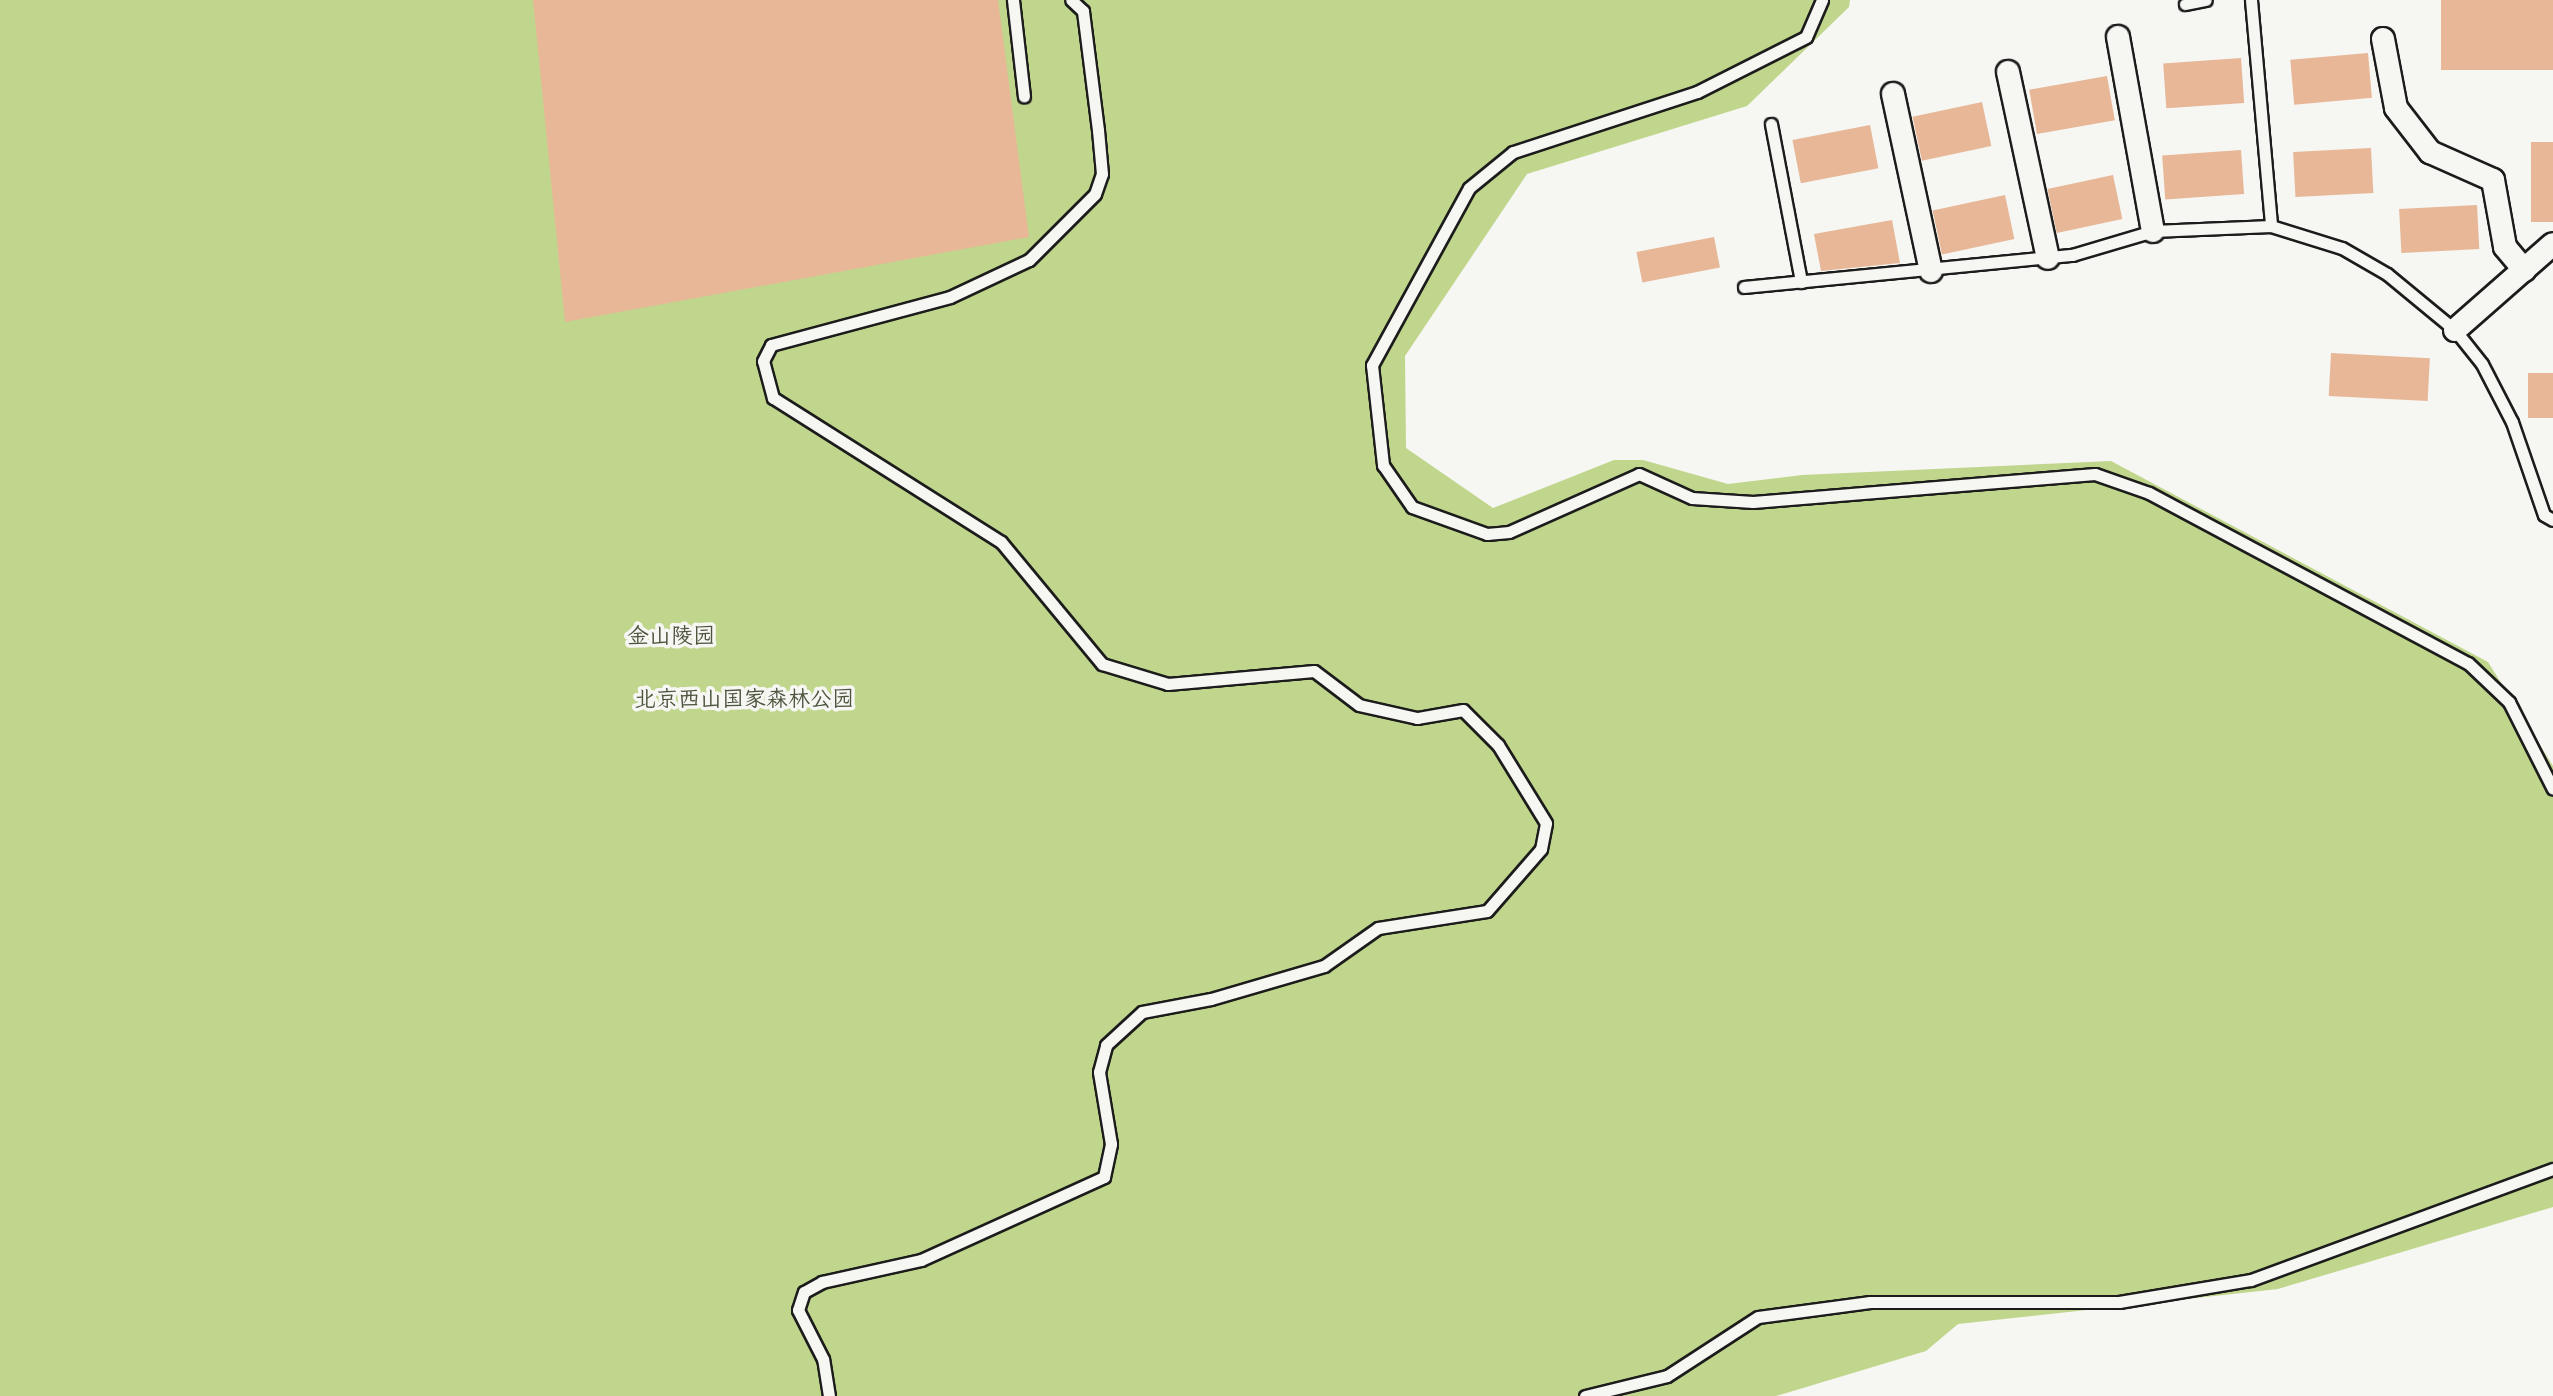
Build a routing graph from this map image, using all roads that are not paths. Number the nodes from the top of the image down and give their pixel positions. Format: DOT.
graph roads {
  1 [pos="1013,0"];
  2 [pos="1071,0"];
  3 [pos="1822,0"];
  4 [pos="2206,0"];
  5 [pos="2251,0"];
  6 [pos="2185,4"];
  7 [pos="2118,37"];
  8 [pos="2383,39"];
  9 [pos="2008,72"];
  10 [pos="1893,94"];
  11 [pos="1024,96"];
  12 [pos="1771,124"];
  13 [pos="2271,226"];
  14 [pos="2153,231"];
  15 [pos="2553,244"];
  16 [pos="2048,258"];
  17 [pos="2524,270"];
  18 [pos="1931,271"];
  19 [pos="1801,282"];
  20 [pos="1744,287"];
  21 [pos="2455,330"];
  22 [pos="2553,520"];
  23 [pos="2553,789"];
  24 [pos="2553,1169"];
  25 [pos="829,1396"];
  26 [pos="1585,1396"];
  1 -- 11 [label="lane"];
  2 -- 25 [label="lane"];
  3 -- 23 [label="lane"];
  4 -- 6 [label="lane"];
  5 -- 13 [label="lane"];
  7 -- 14 [label="street"];
  8 -- 17 [label="street"];
  9 -- 16 [label="street"];
  10 -- 18 [label="street"];
  12 -- 19 [label="lane"];
  13 -- 14 [label="lane"];
  13 -- 21 [label="lane"];
  14 -- 16 [label="lane"];
  15 -- 17 [label="street"];
  16 -- 18 [label="lane"];
  17 -- 21 [label="street"];
  18 -- 19 [label="lane"];
  19 -- 20 [label="lane"];
  21 -- 22 [label="lane"];
  24 -- 26 [label="lane"];
}
